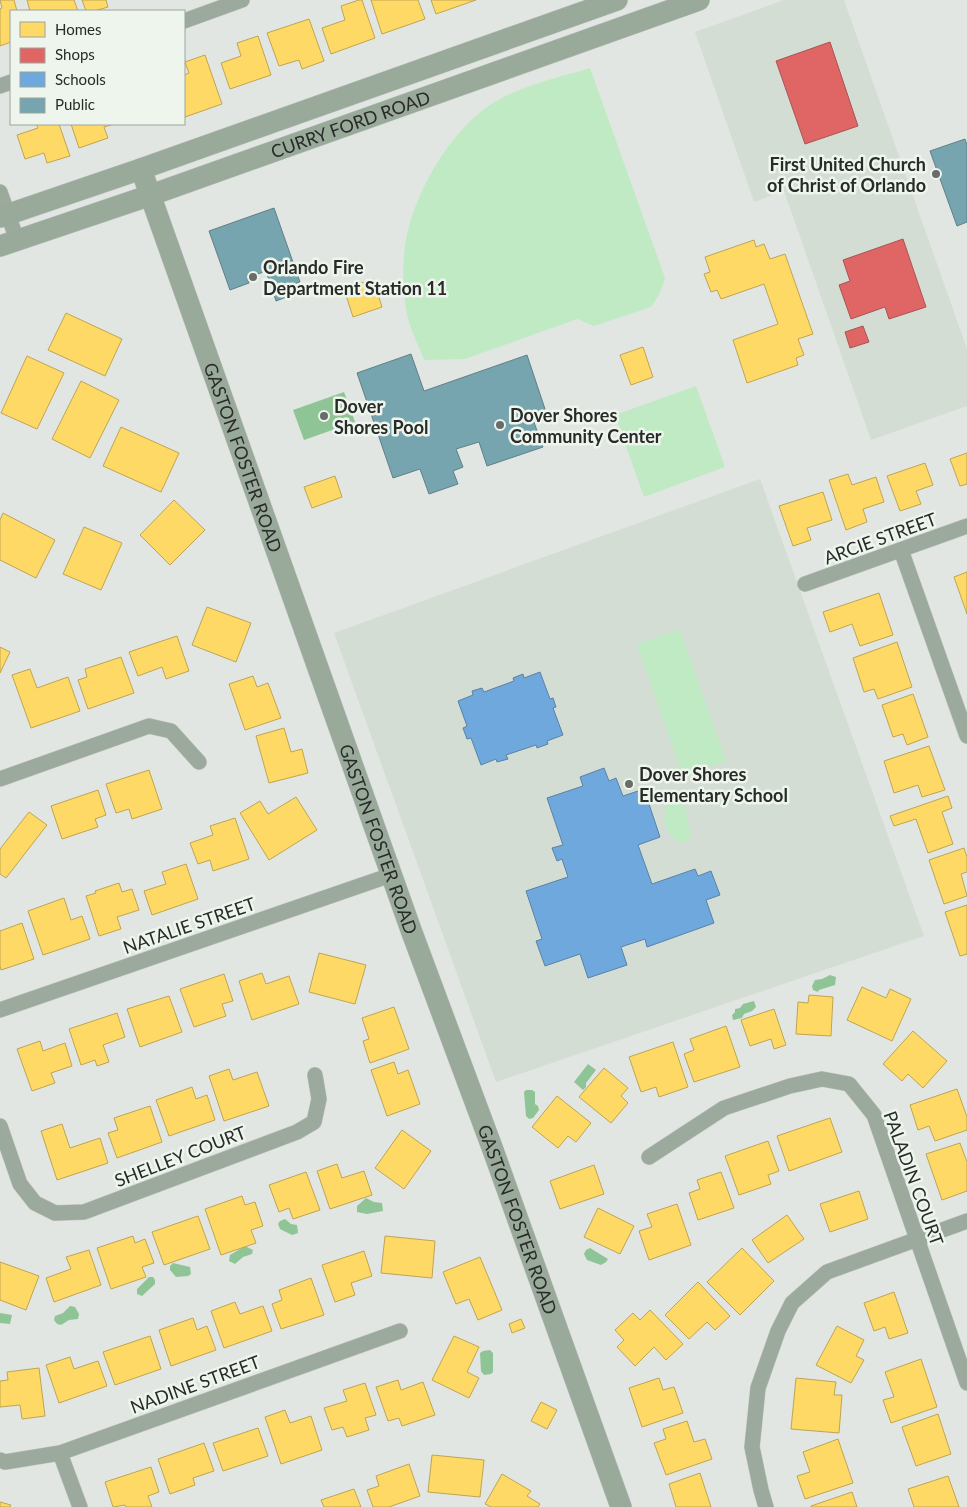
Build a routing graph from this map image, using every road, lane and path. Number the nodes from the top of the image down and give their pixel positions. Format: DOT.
graph roads {
  1 [pos="242,0"];
  2 [pos="617,0"];
  3 [pos="699,0"];
  4 [pos="185,21"];
  5 [pos="141,169"];
  6 [pos="0,192"];
  7 [pos="150,195"];
  8 [pos="4,216"];
  9 [pos="8,243"];
  10 [pos="967,526"];
  11 [pos="901,550"];
  12 [pos="805,584"];
  13 [pos="967,736"];
  14 [pos="199,762"];
  15 [pos="0,780"];
  16 [pos="391,875"];
  17 [pos="0,1010"];
  18 [pos="315,1075"];
  19 [pos="0,1126"];
  20 [pos="649,1157"];
  21 [pos="967,1221"];
  22 [pos="916,1239"];
  23 [pos="400,1331"];
  24 [pos="967,1384"];
  25 [pos="60,1452"];
  26 [pos="0,1460"];
  27 [pos="80,1507"];
  28 [pos="620,1507"];
  29 [pos="766,1507"];
  1 -- 4 [label="street"];
  2 -- 5 [label="street, CURRY FORD ROAD"];
  3 -- 7 [label="street, CURRY FORD ROAD"];
  5 -- 7 [label="street, GASTON FOSTER ROAD"];
  5 -- 8 [label="street, CURRY FORD ROAD"];
  6 -- 8 [label="street"];
  7 -- 9 [label="street, CURRY FORD ROAD"];
  7 -- 16 [label="street, GASTON FOSTER ROAD"];
  8 -- 9 [label="street"];
  10 -- 11 [label="street, ARCIE STREET"];
  11 -- 12 [label="street, ARCIE STREET"];
  11 -- 13 [label="street"];
  14 -- 15 [label="street"];
  16 -- 17 [label="street, NATALIE STREET"];
  16 -- 28 [label="street, GASTON FOSTER ROAD"];
  18 -- 19 [label="street, SHELLEY COURT"];
  20 -- 22 [label="street, PALADIN COURT"];
  21 -- 22 [label="street"];
  22 -- 24 [label="street, PALADIN COURT"];
  22 -- 29 [label="street"];
  23 -- 25 [label="street, NADINE STREET"];
  25 -- 26 [label="street, NADINE STREET"];
  25 -- 27 [label="street"];
}
